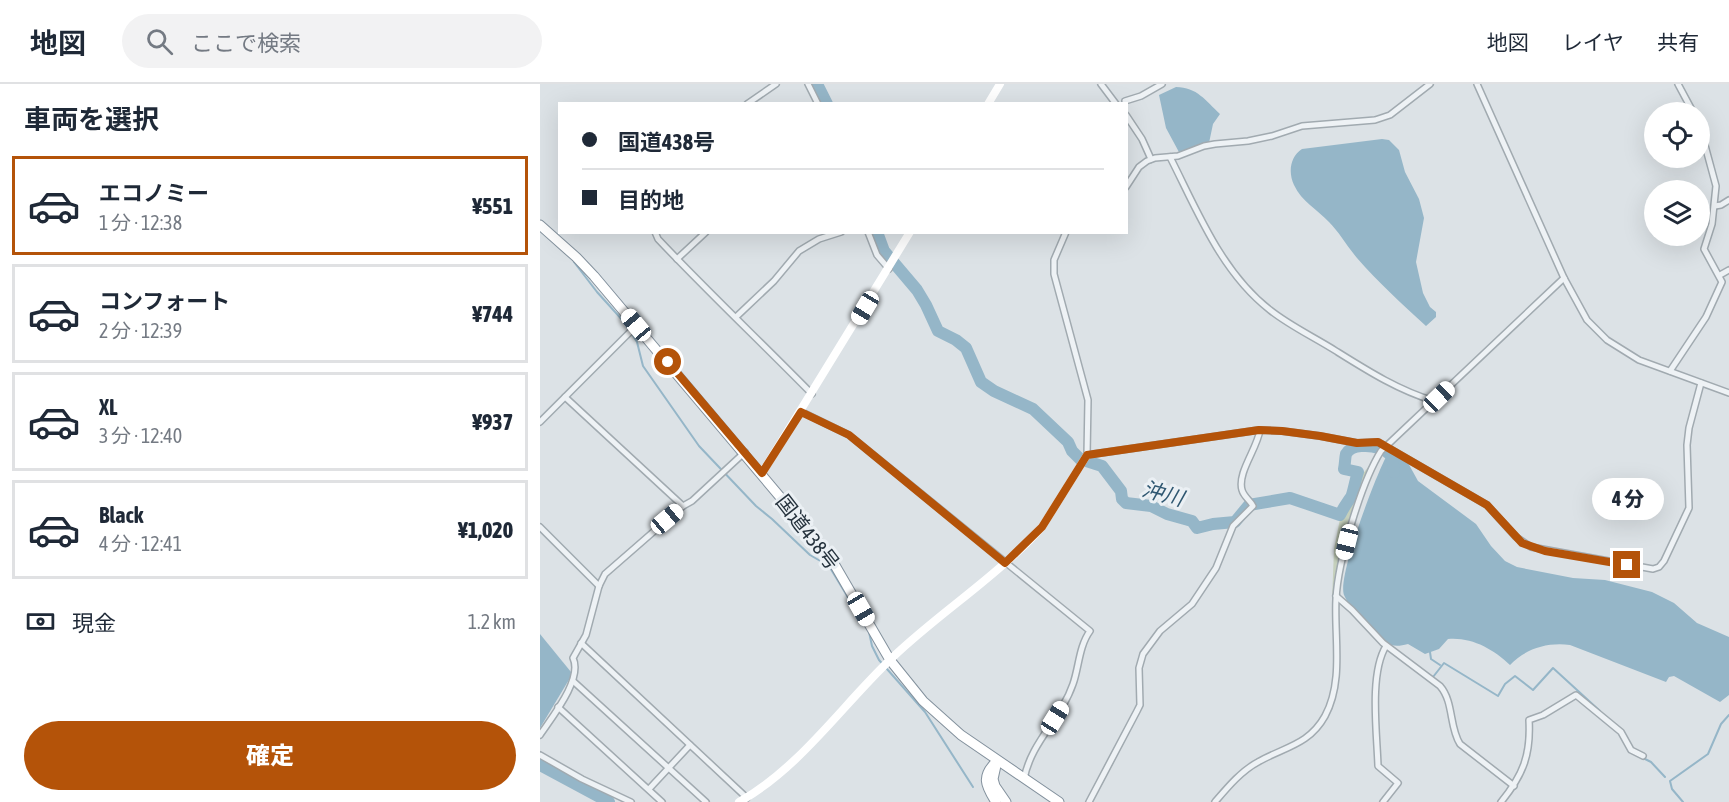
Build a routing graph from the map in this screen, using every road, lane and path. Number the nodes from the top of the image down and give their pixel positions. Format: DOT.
graph roads {
  1 [pos="776,84"];
  2 [pos="808,84"];
  3 [pos="1000,84"];
  4 [pos="1101,84"];
  5 [pos="1162,84"];
  6 [pos="1430,84"];
  7 [pos="1476,84"];
  8 [pos="1678,84"];
  9 [pos="1125,101"];
  10 [pos="750,102"];
  11 [pos="817,102"];
  12 [pos="989,102"];
  13 [pos="1114,102"];
  14 [pos="1688,102"];
  15 [pos="1128,118"];
  16 [pos="1170,157"];
  17 [pos="1151,159"];
  18 [pos="1710,164"];
  19 [pos="1128,184"];
  20 [pos="1729,200"];
  21 [pos="1715,206"];
  22 [pos="540,225"];
  23 [pos="656,234"];
  24 [pos="704,234"];
  25 [pos="835,234"];
  26 [pos="869,234"];
  27 [pos="909,234"];
  28 [pos="1065,234"];
  29 [pos="677,259"];
  30 [pos="890,268"];
  31 [pos="1729,270"];
  32 [pos="1720,275"];
  33 [pos="1564,278"];
  34 [pos="736,317"];
  35 [pos="632,330"];
  36 [pos="1670,372"];
  37 [pos="1701,383"];
  38 [pos="1729,393"];
  39 [pos="812,394"];
  40 [pos="565,397"];
  41 [pos="1434,401"];
  42 [pos="801,412"];
  43 [pos="540,423"];
  44 [pos="1260,430"];
  45 [pos="1386,446"];
  46 [pos="745,452"];
  47 [pos="1085,459"];
  48 [pos="762,473"];
  49 [pos="682,506"];
  50 [pos="540,527"];
  51 [pos="1005,563"];
  52 [pos="599,586"];
  53 [pos="1336,596"];
  54 [pos="581,644"];
  55 [pos="1386,646"];
  56 [pos="886,664"];
  57 [pos="573,681"];
  58 [pos="558,707"];
  59 [pos="540,735"];
  60 [pos="690,745"];
  61 [pos="540,755"];
  62 [pos="1643,756"];
  63 [pos="998,761"];
  64 [pos="669,768"];
  65 [pos="1024,779"];
  66 [pos="1514,786"];
  67 [pos="649,789"];
  68 [pos="743,800"];
  69 [pos="631,802"];
  70 [pos="662,802"];
  71 [pos="706,802"];
  72 [pos="996,802"];
  73 [pos="1006,802"];
  74 [pos="1059,802"];
  75 [pos="1089,802"];
  76 [pos="1215,802"];
  77 [pos="1383,802"];
  78 [pos="1501,802"];
  1 -- 10 [label="street"];
  2 -- 11 [label="street"];
  3 -- 12 [label="street"];
  4 -- 13 [label="street"];
  5 -- 9 [label="street"];
  6 -- 16 [label="street"];
  7 -- 33 [label="street"];
  8 -- 14 [label="street"];
  15 -- 17 [label="street"];
  16 -- 17 [label="street"];
  16 -- 41 [label="street"];
  17 -- 19 [label="street"];
  18 -- 21 [label="street"];
  20 -- 21 [label="street"];
  21 -- 32 [label="street"];
  22 -- 35 [label="highway, 国道438号"];
  23 -- 29 [label="street"];
  24 -- 29 [label="street"];
  25 -- 34 [label="street"];
  26 -- 30 [label="street"];
  27 -- 30 [label="street"];
  28 -- 47 [label="street"];
  29 -- 34 [label="street"];
  30 -- 39 [label="street"];
  31 -- 32 [label="street"];
  32 -- 36 [label="street"];
  33 -- 36 [label="street"];
  33 -- 41 [label="street"];
  34 -- 39 [label="street"];
  35 -- 40 [label="street"];
  35 -- 46 [label="highway, 国道438号"];
  36 -- 37 [label="street"];
  37 -- 38 [label="street"];
  37 -- 45 [label="street"];
  39 -- 42 [label="street"];
  40 -- 43 [label="street"];
  40 -- 49 [label="street"];
  41 -- 45 [label="street"];
  42 -- 48 [label="street"];
  42 -- 51 [label="street"];
  44 -- 45 [label="street"];
  44 -- 47 [label="street"];
  44 -- 75 [label="street"];
  45 -- 53 [label="street"];
  46 -- 48 [label="highway, 国道438号"];
  46 -- 49 [label="street"];
  47 -- 51 [label="street"];
  48 -- 56 [label="highway, 国道438号"];
  49 -- 52 [label="street"];
  50 -- 52 [label="street"];
  51 -- 56 [label="street"];
  51 -- 65 [label="street"];
  52 -- 54 [label="street"];
  53 -- 55 [label="street"];
  53 -- 76 [label="street"];
  54 -- 57 [label="street"];
  54 -- 60 [label="street"];
  55 -- 66 [label="street"];
  55 -- 77 [label="street"];
  56 -- 63 [label="highway, 国道438号"];
  56 -- 68 [label="street"];
  57 -- 58 [label="street"];
  57 -- 64 [label="street"];
  58 -- 59 [label="street"];
  58 -- 67 [label="street"];
  60 -- 64 [label="street"];
  60 -- 68 [label="street"];
  61 -- 69 [label="street"];
  62 -- 66 [label="street"];
  63 -- 65 [label="highway, 国道438号"];
  63 -- 72 [label="highway"];
  63 -- 73 [label="highway"];
  64 -- 67 [label="street"];
  64 -- 71 [label="street"];
  65 -- 74 [label="highway, 国道438号"];
  66 -- 78 [label="street"];
  67 -- 70 [label="street"];
}
